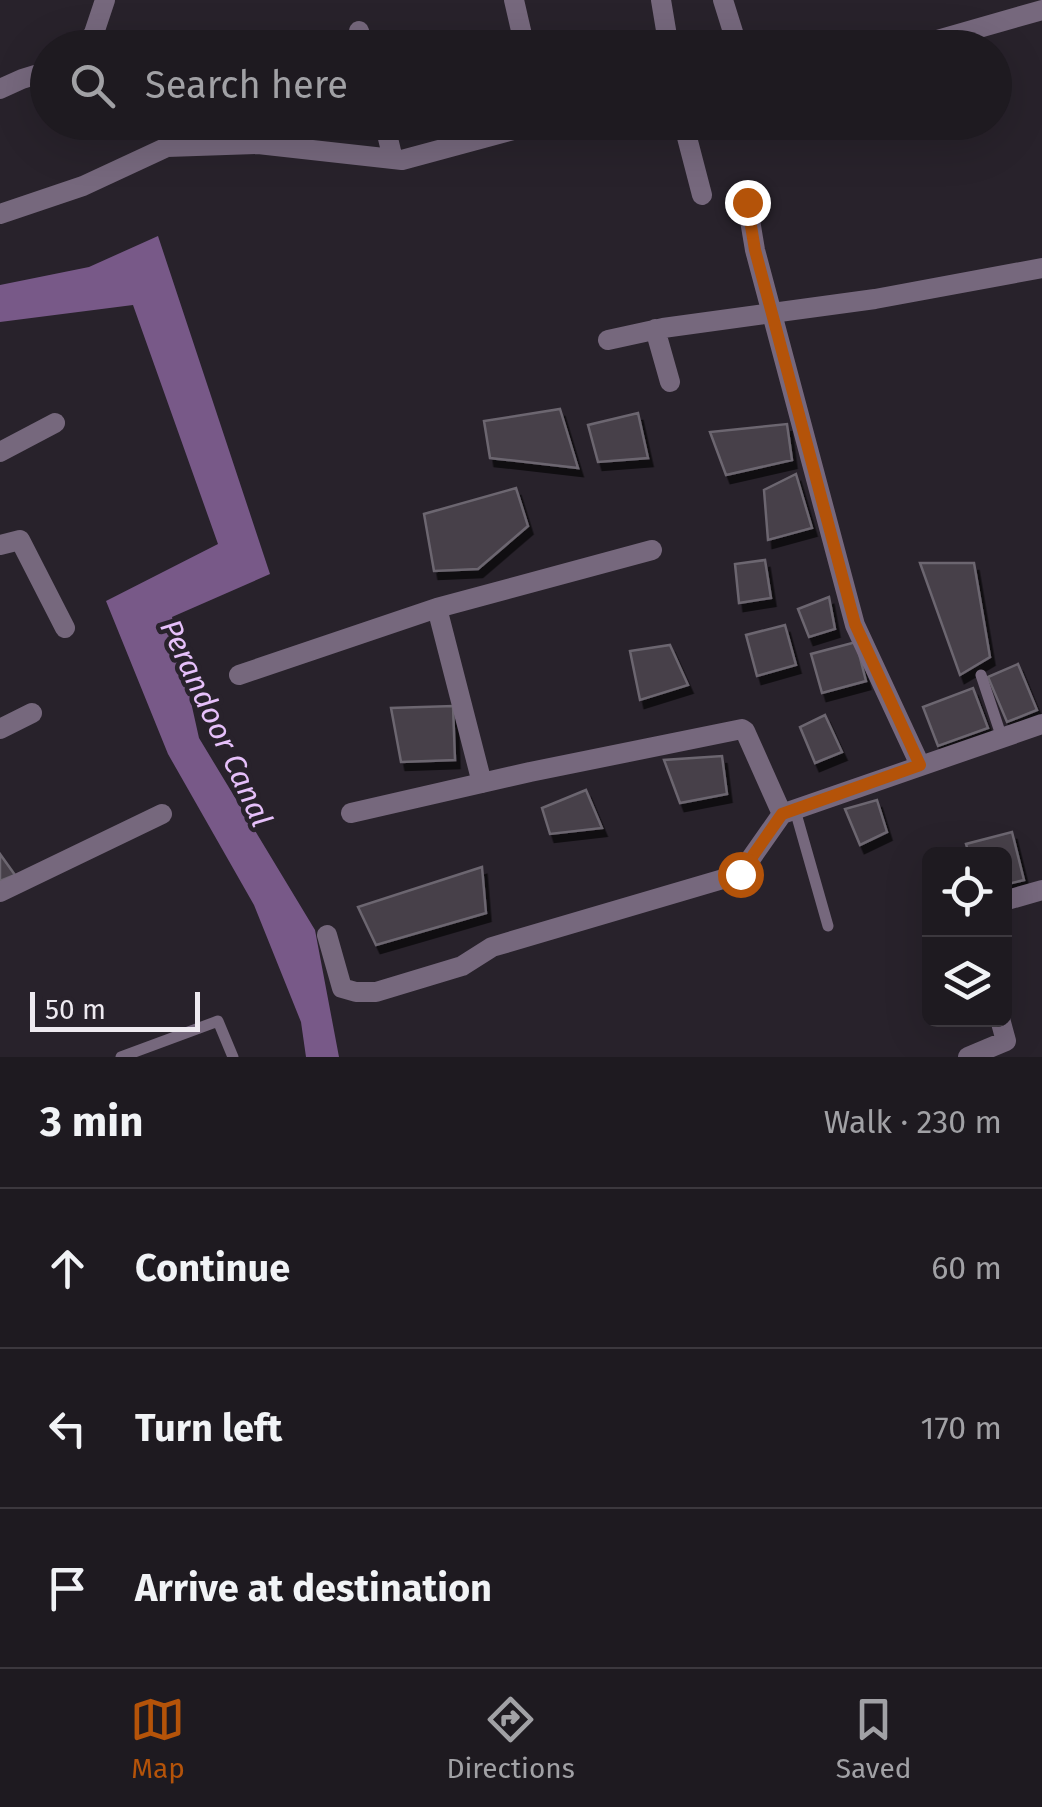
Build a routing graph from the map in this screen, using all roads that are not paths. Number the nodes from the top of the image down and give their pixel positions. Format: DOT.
graph roads {
  1 [pos="105,0"];
  2 [pos="514,0"];
  3 [pos="660,0"];
  4 [pos="724,0"];
  5 [pos="1042,10"];
  6 [pos="95,30"];
  7 [pos="521,30"];
  8 [pos="666,30"];
  9 [pos="733,30"];
  10 [pos="972,30"];
  11 [pos="30,76"];
  12 [pos="0,89"];
  13 [pos="390,140"];
  14 [pos="471,140"];
  15 [pos="687,140"];
  16 [pos="397,159"];
  17 [pos="702,195"];
  18 [pos="747,202"];
  19 [pos="0,214"];
  20 [pos="1042,268"];
  21 [pos="772,312"];
  22 [pos="655,329"];
  23 [pos="608,340"];
  24 [pos="670,382"];
  25 [pos="55,423"];
  26 [pos="0,452"];
  27 [pos="0,546"];
  28 [pos="652,550"];
  29 [pos="437,608"];
  30 [pos="65,628"];
  31 [pos="981,674"];
  32 [pos="239,675"];
  33 [pos="32,713"];
  34 [pos="1042,724"];
  35 [pos="0,729"];
  36 [pos="1002,738"];
  37 [pos="920,765"];
  38 [pos="482,783"];
  39 [pos="789,812"];
  40 [pos="351,813"];
  41 [pos="162,814"];
  42 [pos="1042,890"];
  43 [pos="0,892"];
  44 [pos="1012,899"];
  45 [pos="828,926"];
  46 [pos="327,934"];
  47 [pos="1002,1027"];
  48 [pos="121,1057"];
  49 [pos="233,1057"];
  50 [pos="968,1057"];
  1 -- 6 [label="street"];
  2 -- 7 [label="street"];
  3 -- 8 [label="street"];
  4 -- 9 [label="street"];
  5 -- 10 [label="street"];
  11 -- 12 [label="street"];
  13 -- 16 [label="street"];
  14 -- 16 [label="street"];
  15 -- 17 [label="street"];
  16 -- 19 [label="street"];
  18 -- 21 [label="street"];
  20 -- 21 [label="street"];
  21 -- 22 [label="street"];
  21 -- 37 [label="street"];
  22 -- 23 [label="street"];
  22 -- 24 [label="street"];
  25 -- 26 [label="street"];
  27 -- 30 [label="street"];
  28 -- 29 [label="street"];
  29 -- 32 [label="street"];
  29 -- 38 [label="street"];
  31 -- 36 [label="lane"];
  33 -- 35 [label="street"];
  34 -- 36 [label="street"];
  36 -- 37 [label="street"];
  37 -- 39 [label="street"];
  38 -- 39 [label="street"];
  38 -- 40 [label="street"];
  39 -- 45 [label="lane"];
  39 -- 46 [label="street"];
  41 -- 43 [label="street"];
  42 -- 44 [label="street"];
  47 -- 50 [label="street"];
  48 -- 49 [label="lane"];
}
